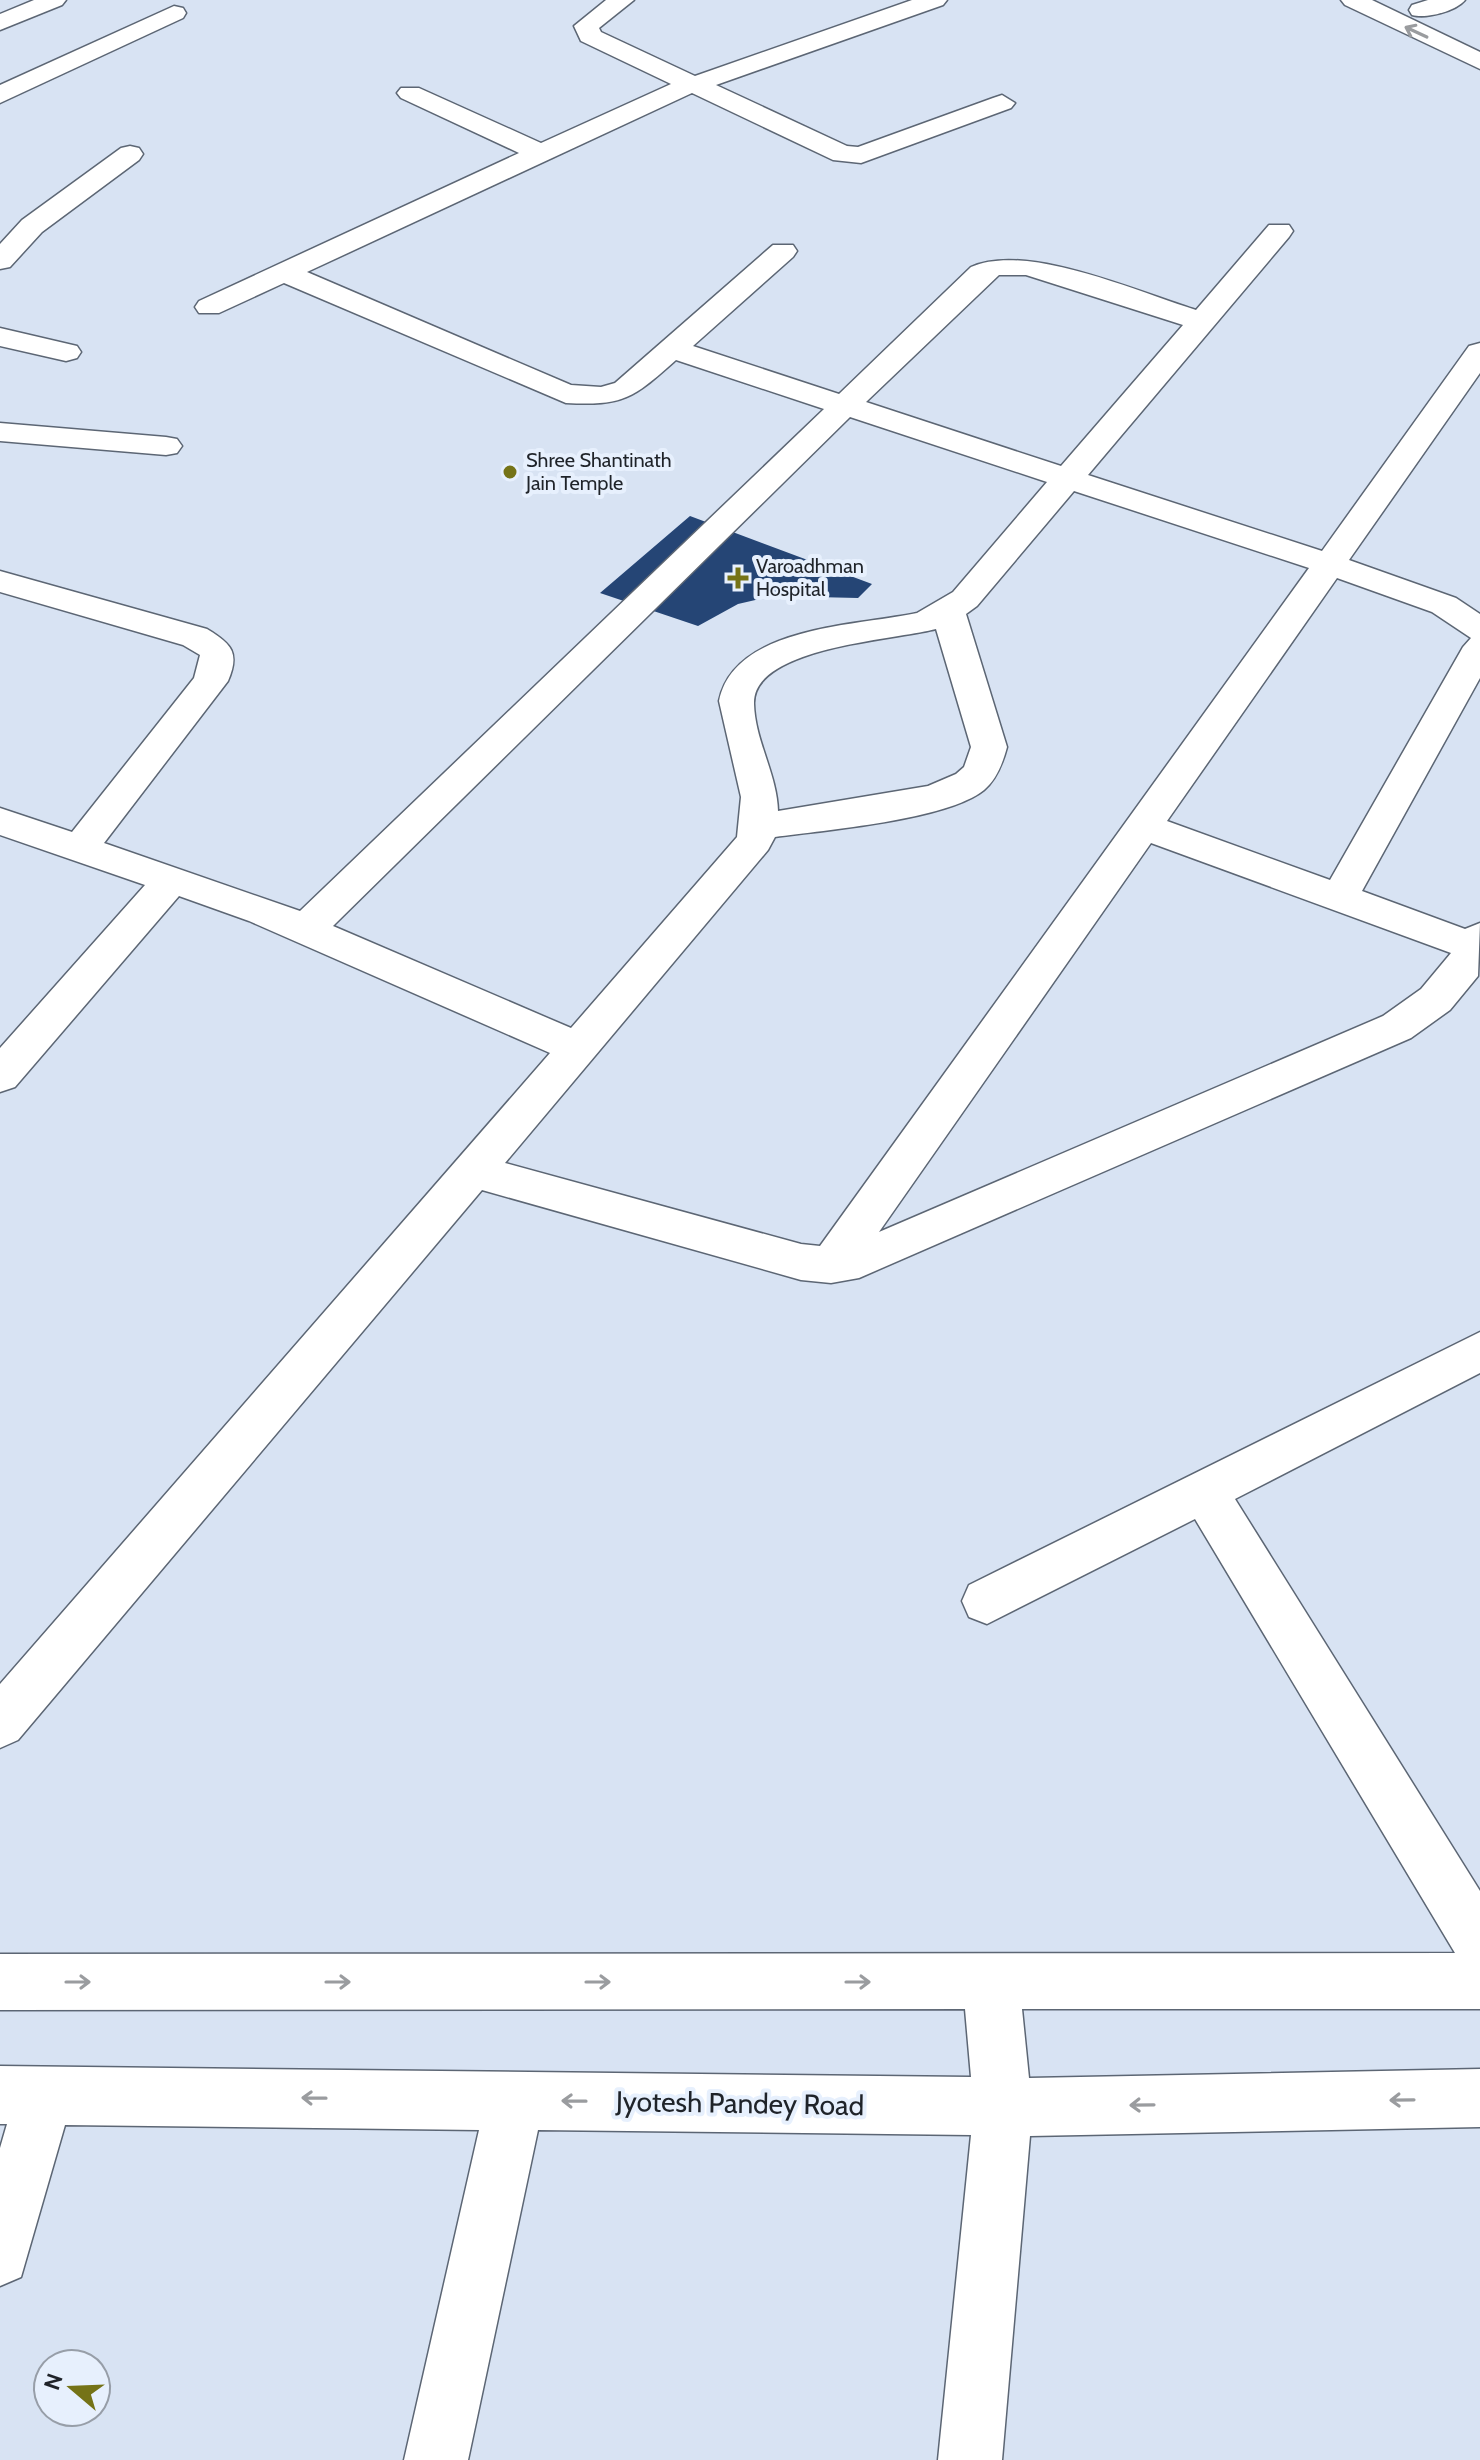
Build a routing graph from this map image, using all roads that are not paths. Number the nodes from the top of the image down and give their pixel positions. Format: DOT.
graph roads {
  1 [pos="54,0"];
  2 [pos="622,0"];
  3 [pos="1353,0"];
  4 [pos="1453,0"];
  5 [pos="915,3"];
  6 [pos="1412,5"];
  7 [pos="174,13"];
  8 [pos="0,23"];
  9 [pos="1480,37"];
  10 [pos="1480,62"];
  11 [pos="694,83"];
  12 [pos="410,93"];
  13 [pos="0,95"];
  14 [pos="1002,103"];
  15 [pos="541,153"];
  16 [pos="130,154"];
  17 [pos="1279,231"];
  18 [pos="783,251"];
  19 [pos="0,261"];
  20 [pos="283,272"];
  21 [pos="209,307"];
  22 [pos="1202,321"];
  23 [pos="0,337"];
  24 [pos="672,349"];
  25 [pos="66,352"];
  26 [pos="1480,352"];
  27 [pos="844,406"];
  28 [pos="0,432"];
  29 [pos="166,446"];
  30 [pos="1067,479"];
  31 [pos="1329,564"];
  32 [pos="0,581"];
  33 [pos="948,612"];
  34 [pos="1480,630"];
  35 [pos="1480,647"];
  36 [pos="0,821"];
  37 [pos="1143,826"];
  38 [pos="760,827"];
  39 [pos="79,849"];
  40 [pos="171,880"];
  41 [pos="1339,898"];
  42 [pos="307,928"];
  43 [pos="1477,942"];
  44 [pos="578,1048"];
  45 [pos="0,1076"];
  46 [pos="472,1171"];
  47 [pos="831,1265"];
  48 [pos="1480,1351"];
  49 [pos="1204,1491"];
  50 [pos="987,1601"];
  51 [pos="0,1723"];
  52 [pos="1480,1942"];
  53 [pos="1480,1981"];
  54 [pos="0,1982"];
  55 [pos="991,1982"];
  56 [pos="22,2095"];
  57 [pos="1480,2098"];
  58 [pos="515,2101"];
  59 [pos="1003,2106"];
  60 [pos="0,2256"];
  61 [pos="436,2460"];
  62 [pos="970,2460"];
  1 -- 8 [label="street"];
  2 -- 11 [label="street"];
  10 -- 3 [label="street, one-way"];
  4 -- 6 [label="street"];
  5 -- 11 [label="street"];
  6 -- 9 [label="street"];
  7 -- 13 [label="street"];
  11 -- 14 [label="street"];
  11 -- 15 [label="street"];
  12 -- 15 [label="street"];
  15 -- 20 [label="street"];
  16 -- 19 [label="street"];
  17 -- 22 [label="street"];
  18 -- 24 [label="street"];
  20 -- 21 [label="street"];
  20 -- 24 [label="street"];
  22 -- 27 [label="street"];
  22 -- 30 [label="street"];
  23 -- 25 [label="street"];
  24 -- 27 [label="street"];
  26 -- 31 [label="street"];
  27 -- 30 [label="street"];
  27 -- 42 [label="street"];
  28 -- 29 [label="street"];
  30 -- 31 [label="street"];
  30 -- 33 [label="street"];
  31 -- 34 [label="street"];
  31 -- 37 [label="street"];
  32 -- 39 [label="street"];
  33 -- 38 [label="street"];
  33 -- 38 [label="street"];
  35 -- 41 [label="street"];
  36 -- 39 [label="street"];
  37 -- 41 [label="street"];
  37 -- 47 [label="street"];
  38 -- 44 [label="street"];
  39 -- 40 [label="street"];
  40 -- 42 [label="street"];
  40 -- 45 [label="street"];
  41 -- 43 [label="street"];
  42 -- 44 [label="street"];
  43 -- 47 [label="street"];
  44 -- 46 [label="street"];
  46 -- 47 [label="street"];
  46 -- 51 [label="street"];
  48 -- 49 [label="street"];
  49 -- 50 [label="street"];
  49 -- 52 [label="street"];
  53 -- 55 [label="street"];
  54 -- 55 [label="street, one-way"];
  55 -- 59 [label="street"];
  58 -- 56 [label="street, Jyotesh Pandey Road, one-way"];
  56 -- 60 [label="street"];
  57 -- 59 [label="street, Jyotesh Pandey Road, one-way"];
  59 -- 58 [label="street, Jyotesh Pandey Road, one-way"];
  58 -- 61 [label="street"];
  59 -- 62 [label="street"];
}
